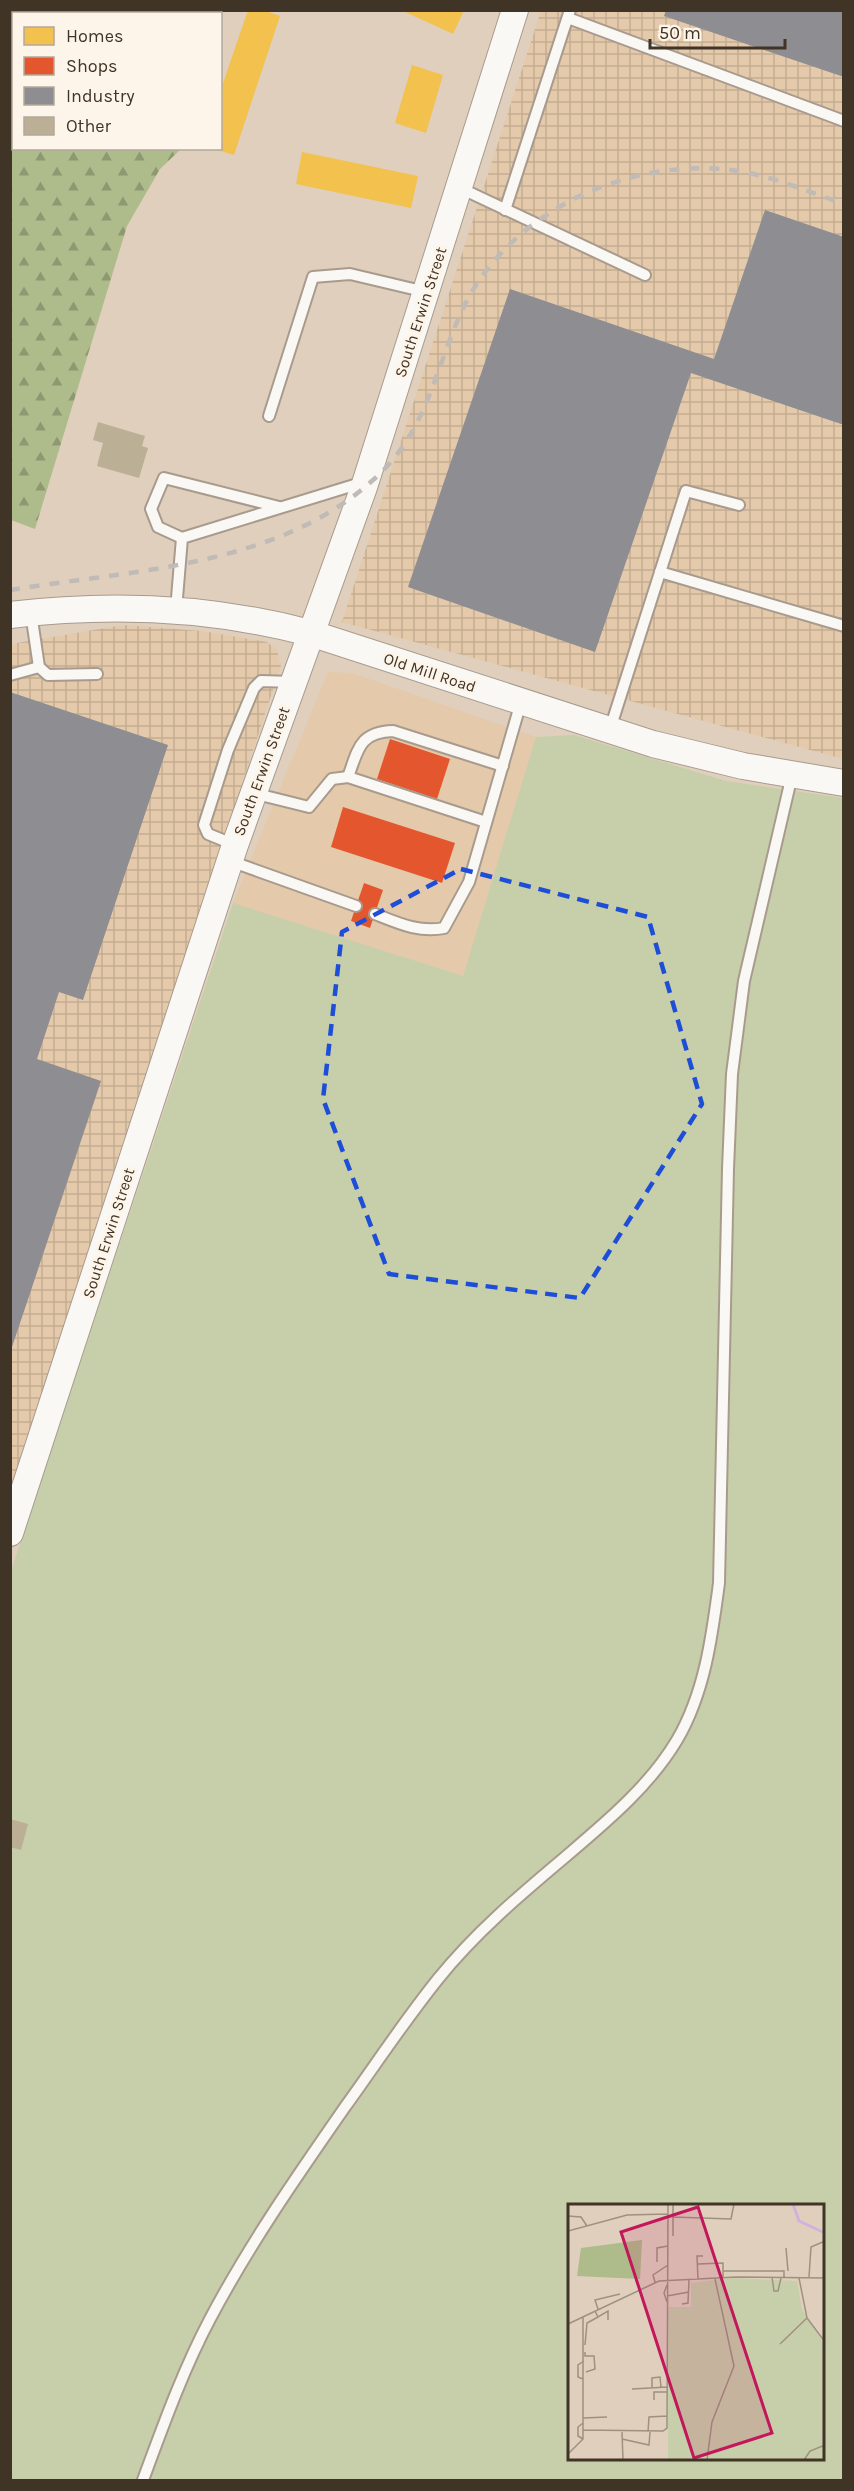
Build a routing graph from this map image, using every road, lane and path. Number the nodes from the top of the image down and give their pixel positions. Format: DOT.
graph roads {
  1 [pos="515,10"];
  2 [pos="569,14"];
  3 [pos="843,121"];
  4 [pos="459,188"];
  5 [pos="505,210"];
  6 [pos="645,275"];
  7 [pos="426,292"];
  8 [pos="269,416"];
  9 [pos="367,481"];
  10 [pos="740,505"];
  11 [pos="281,508"];
  12 [pos="182,538"];
  13 [pos="660,572"];
  14 [pos="176,610"];
  15 [pos="21,614"];
  16 [pos="843,626"];
  17 [pos="310,633"];
  18 [pos="39,667"];
  19 [pos="97,674"];
  20 [pos="10,675"];
  21 [pos="293,682"];
  22 [pos="522,702"];
  23 [pos="610,731"];
  24 [pos="503,766"];
  25 [pos="792,775"];
  26 [pos="348,777"];
  27 [pos="843,783"];
  28 [pos="254,793"];
  29 [pos="486,822"];
  30 [pos="232,853"];
  31 [pos="356,906"];
  32 [pos="375,914"];
  33 [pos="10,1533"];
  34 [pos="143,2481"];
  1 -- 4 [label="street, South Erwin Street"];
  2 -- 3 [label="lane"];
  2 -- 5 [label="lane"];
  4 -- 5 [label="lane"];
  4 -- 7 [label="street, South Erwin Street"];
  5 -- 6 [label="lane"];
  7 -- 8 [label="lane"];
  7 -- 9 [label="street, South Erwin Street"];
  9 -- 11 [label="lane"];
  9 -- 17 [label="street, South Erwin Street"];
  10 -- 13 [label="lane"];
  11 -- 12 [label="lane"];
  11 -- 12 [label="lane"];
  12 -- 14 [label="lane"];
  13 -- 16 [label="lane"];
  13 -- 23 [label="lane"];
  14 -- 15 [label="street, Old Mill Road"];
  14 -- 17 [label="street, Old Mill Road"];
  15 -- 18 [label="lane"];
  17 -- 21 [label="street, South Erwin Street"];
  17 -- 22 [label="street, Old Mill Road"];
  18 -- 19 [label="lane"];
  18 -- 20 [label="lane"];
  21 -- 28 [label="street, South Erwin Street"];
  21 -- 30 [label="lane"];
  22 -- 23 [label="street, Old Mill Road"];
  22 -- 24 [label="lane"];
  23 -- 25 [label="street, Old Mill Road"];
  24 -- 26 [label="lane"];
  24 -- 29 [label="lane"];
  25 -- 27 [label="street, Old Mill Road"];
  25 -- 34 [label="lane"];
  26 -- 28 [label="lane"];
  26 -- 29 [label="lane"];
  28 -- 30 [label="street, South Erwin Street"];
  29 -- 32 [label="lane"];
  30 -- 31 [label="lane"];
  30 -- 33 [label="street, South Erwin Street"];
}
